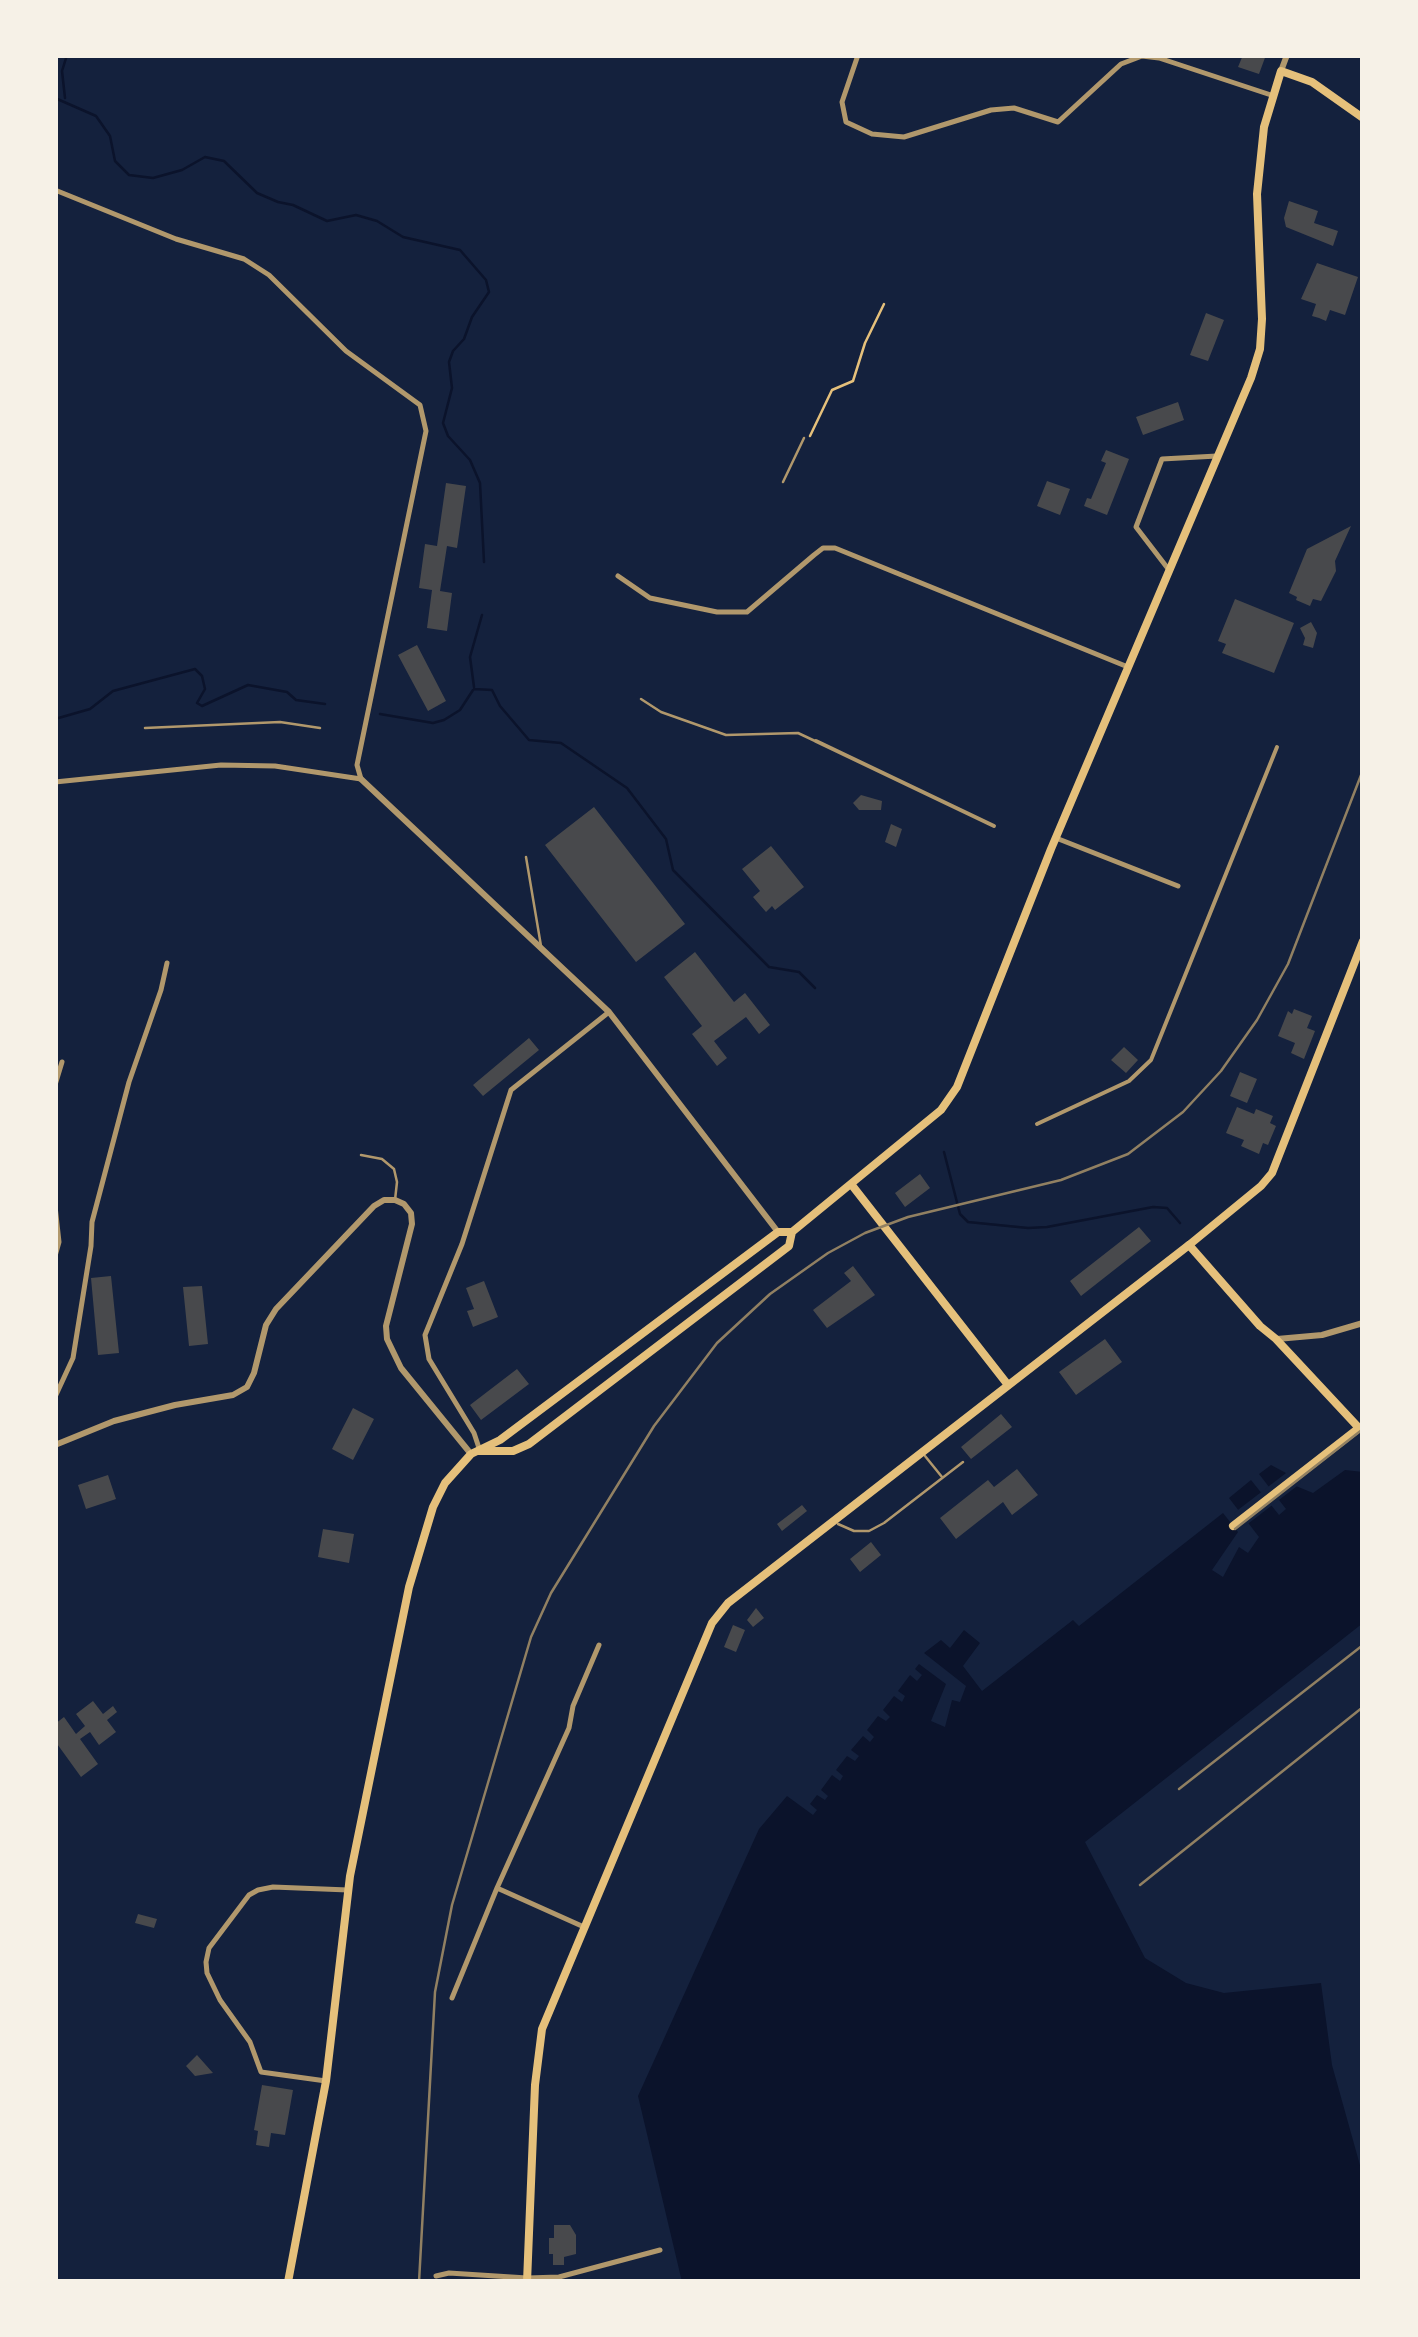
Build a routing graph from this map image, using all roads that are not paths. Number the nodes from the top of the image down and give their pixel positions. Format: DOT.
graph roads {
  1 [pos="858,55"];
  2 [pos="1286,55"];
  3 [pos="1282,71"];
  4 [pos="1274,96"];
  5 [pos="1363,118"];
  6 [pos="55,190"];
  7 [pos="804,438"];
  8 [pos="1217,456"];
  9 [pos="783,482"];
  10 [pos="1170,570"];
  11 [pos="618,576"];
  12 [pos="1127,671"];
  13 [pos="641,699"];
  14 [pos="145,728"];
  15 [pos="320,728"];
  16 [pos="816,742"];
  17 [pos="1277,747"];
  18 [pos="361,779"];
  19 [pos="55,782"];
  20 [pos="994,826"];
  21 [pos="1056,838"];
  22 [pos="526,857"];
  23 [pos="1178,886"];
  24 [pos="1363,941"];
  25 [pos="542,947"];
  26 [pos="168,963"];
  27 [pos="609,1012"];
  28 [pos="62,1062"];
  29 [pos="55,1085"];
  30 [pos="1038,1124"];
  31 [pos="361,1155"];
  32 [pos="851,1184"];
  33 [pos="395,1200"];
  34 [pos="55,1206"];
  35 [pos="778,1232"];
  36 [pos="792,1232"];
  37 [pos="1189,1245"];
  38 [pos="55,1256"];
  39 [pos="1363,1323"];
  40 [pos="1276,1338"];
  41 [pos="1008,1385"];
  42 [pos="55,1397"];
  43 [pos="1361,1430"];
  44 [pos="55,1446"];
  45 [pos="922,1451"];
  46 [pos="475,1452"];
  47 [pos="963,1462"];
  48 [pos="943,1478"];
  49 [pos="834,1519"];
  50 [pos="1233,1526"];
  51 [pos="600,1645"];
  52 [pos="496,1888"];
  53 [pos="348,1890"];
  54 [pos="584,1927"];
  55 [pos="452,1998"];
  56 [pos="326,2081"];
  57 [pos="660,2250"];
  58 [pos="436,2276"];
  59 [pos="527,2280"];
  60 [pos="288,2282"];
  1 -- 4 [label="street"];
  2 -- 3 [label="street"];
  3 -- 4 [label="main road"];
  3 -- 5 [label="main road"];
  4 -- 8 [label="main road"];
  6 -- 18 [label="street"];
  7 -- 9 [label="lane"];
  8 -- 10 [label="main road"];
  8 -- 10 [label="street"];
  10 -- 12 [label="main road"];
  11 -- 12 [label="street"];
  12 -- 21 [label="main road"];
  13 -- 16 [label="lane"];
  14 -- 15 [label="lane"];
  16 -- 20 [label="street"];
  17 -- 30 [label="street"];
  18 -- 19 [label="street"];
  18 -- 25 [label="street"];
  21 -- 23 [label="street"];
  21 -- 32 [label="main road"];
  22 -- 25 [label="lane"];
  24 -- 37 [label="main road"];
  25 -- 27 [label="street"];
  26 -- 42 [label="street"];
  27 -- 35 [label="street"];
  27 -- 46 [label="street"];
  28 -- 29 [label="street"];
  31 -- 33 [label="lane"];
  32 -- 36 [label="main road"];
  32 -- 41 [label="main road"];
  33 -- 44 [label="street"];
  33 -- 46 [label="street"];
  34 -- 38 [label="street"];
  35 -- 36 [label="main road"];
  35 -- 46 [label="main road"];
  36 -- 46 [label="main road"];
  37 -- 40 [label="main road"];
  37 -- 41 [label="main road"];
  39 -- 40 [label="street"];
  40 -- 43 [label="main road"];
  41 -- 45 [label="main road"];
  43 -- 50 [label="main road"];
  45 -- 48 [label="lane"];
  45 -- 49 [label="main road"];
  46 -- 53 [label="main road"];
  47 -- 48 [label="lane"];
  48 -- 49 [label="lane"];
  49 -- 54 [label="main road"];
  51 -- 52 [label="street"];
  52 -- 54 [label="street"];
  52 -- 55 [label="street"];
  53 -- 56 [label="main road"];
  53 -- 56 [label="street"];
  54 -- 59 [label="main road"];
  56 -- 60 [label="main road"];
  57 -- 59 [label="street"];
  58 -- 59 [label="street"];
}
